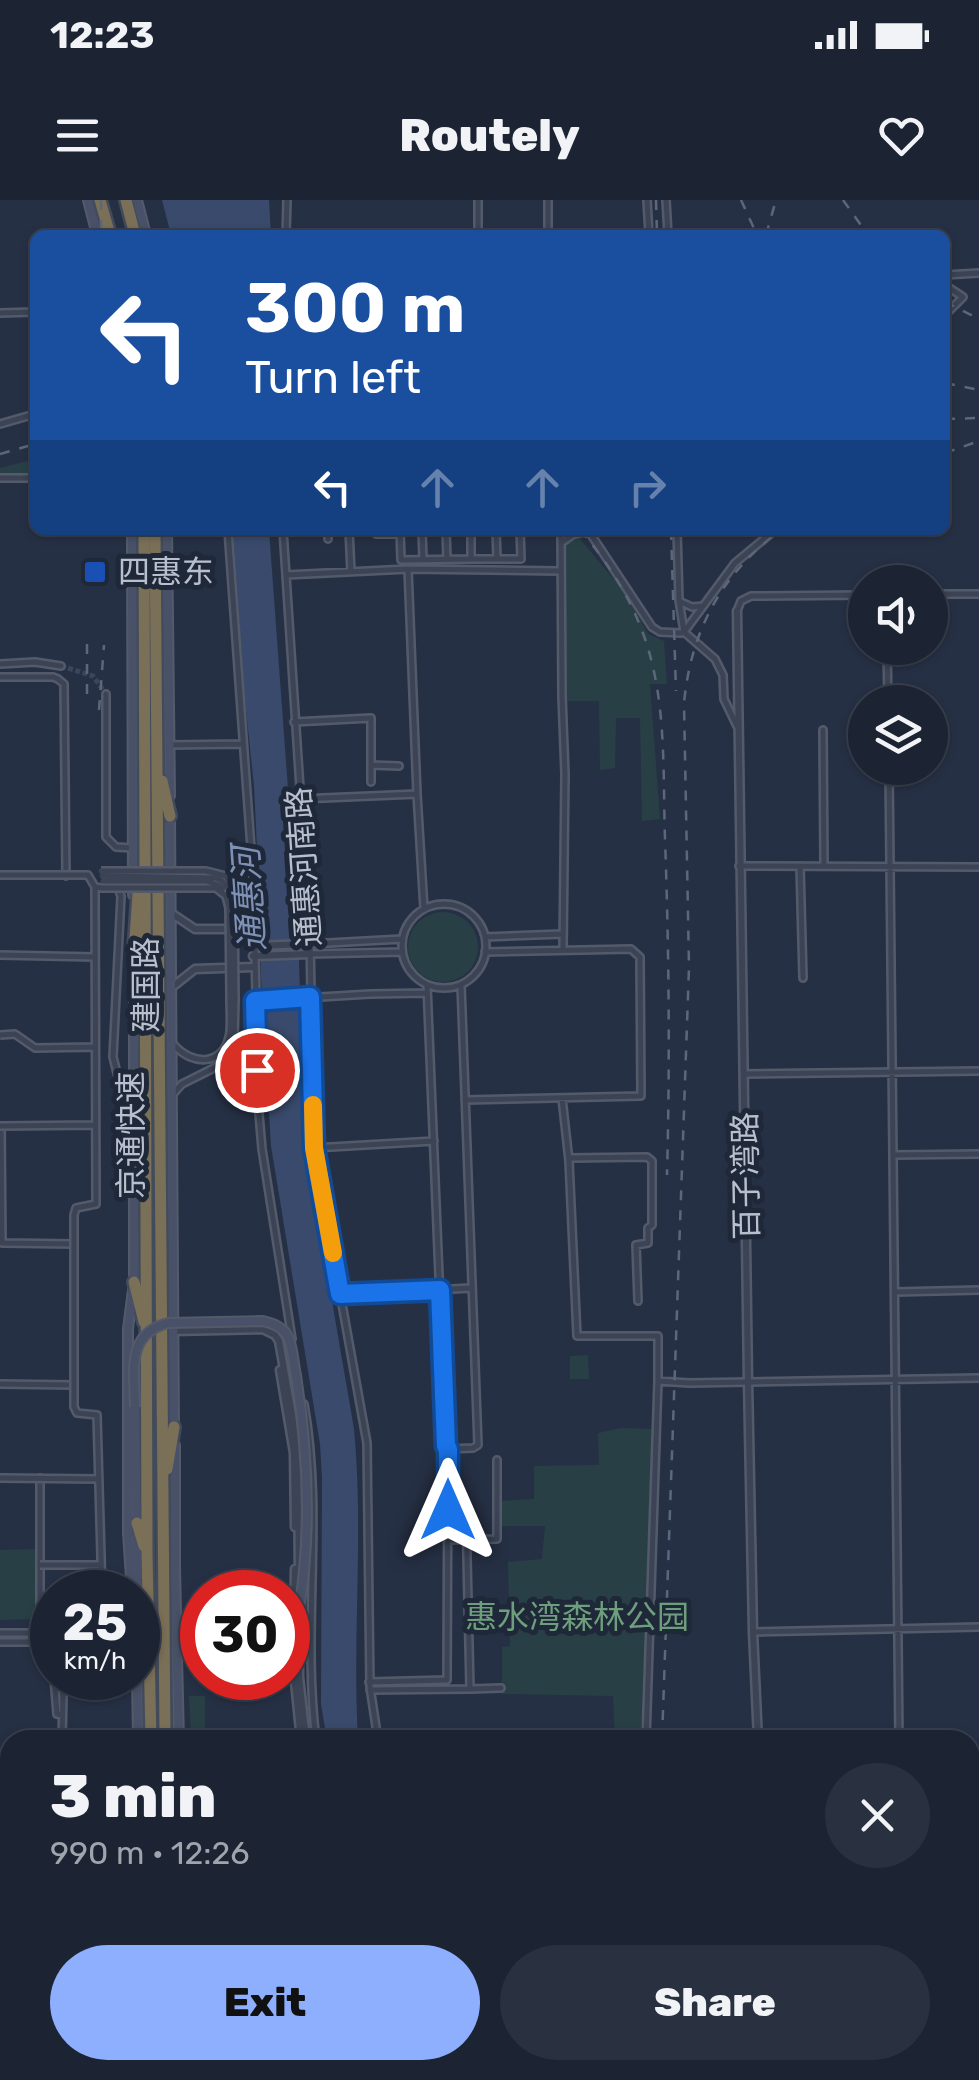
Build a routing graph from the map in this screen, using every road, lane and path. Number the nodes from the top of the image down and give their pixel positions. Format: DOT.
graph roads {
  1 [pos="88,200"];
  2 [pos="100,200"];
  3 [pos="126,200"];
  4 [pos="136,200"];
  5 [pos="287,200"];
  6 [pos="478,200"];
  7 [pos="548,200"];
  8 [pos="648,200"];
  9 [pos="666,200"];
  10 [pos="97,230"];
  11 [pos="109,230"];
  12 [pos="134,230"];
  13 [pos="145,230"];
  14 [pos="286,230"];
  15 [pos="478,230"];
  16 [pos="548,230"];
  17 [pos="648,230"];
  18 [pos="668,230"];
  19 [pos="979,273"];
  20 [pos="950,276"];
  21 [pos="950,288"];
  22 [pos="950,309"];
  23 [pos="30,312"];
  24 [pos="0,313"];
  25 [pos="30,415"];
  26 [pos="0,424"];
  27 [pos="0,478"];
  28 [pos="30,478"];
  29 [pos="132,535"];
  30 [pos="144,535"];
  31 [pos="155,535"];
  32 [pos="167,535"];
  33 [pos="228,535"];
  34 [pos="283,535"];
  35 [pos="328,535"];
  36 [pos="350,535"];
  37 [pos="400,535"];
  38 [pos="422,535"];
  39 [pos="446,535"];
  40 [pos="471,535"];
  41 [pos="496,535"];
  42 [pos="520,535"];
  43 [pos="561,535"];
  44 [pos="573,535"];
  45 [pos="592,535"];
  46 [pos="677,535"];
  47 [pos="769,535"];
  48 [pos="328,539"];
  49 [pos="561,543"];
  50 [pos="447,559"];
  51 [pos="471,559"];
  52 [pos="497,559"];
  53 [pos="423,560"];
  54 [pos="408,569"];
  55 [pos="560,571"];
  56 [pos="351,572"];
  57 [pos="286,575"];
  58 [pos="948,594"];
  59 [pos="979,594"];
  60 [pos="848,595"];
  61 [pos="679,600"];
  62 [pos="704,606"];
  63 [pos="737,611"];
  64 [pos="684,632"];
  65 [pos="0,664"];
  66 [pos="61,666"];
  67 [pos="0,677"];
  68 [pos="106,694"];
  69 [pos="294,722"];
  70 [pos="738,727"];
  71 [pos="823,730"];
  72 [pos="243,744"];
  73 [pos="170,745"];
  74 [pos="156,757"];
  75 [pos="371,766"];
  76 [pos="399,766"];
  77 [pos="371,782"];
  78 [pos="888,785"];
  79 [pos="417,794"];
  80 [pos="300,799"];
  81 [pos="144,810"];
  82 [pos="170,816"];
  83 [pos="133,848"];
  84 [pos="739,866"];
  85 [pos="800,866"];
  86 [pos="824,866"];
  87 [pos="890,866"];
  88 [pos="979,866"];
  89 [pos="0,875"];
  90 [pos="88,875"];
  91 [pos="66,876"];
  92 [pos="115,880"];
  93 [pos="101,881"];
  94 [pos="226,896"];
  95 [pos="424,909"];
  96 [pos="171,913"];
  97 [pos="252,929"];
  98 [pos="562,934"];
  99 [pos="484,937"];
  100 [pos="402,939"];
  101 [pos="310,944"];
  102 [pos="253,946"];
  103 [pos="563,950"];
  104 [pos="134,951"];
  105 [pos="402,952"];
  106 [pos="485,952"];
  107 [pos="310,954"];
  108 [pos="0,955"];
  109 [pos="253,956"];
  110 [pos="95,957"];
  111 [pos="254,966"];
  112 [pos="803,978"];
  113 [pos="427,985"];
  114 [pos="461,985"];
  115 [pos="170,989"];
  116 [pos="427,994"];
  117 [pos="310,997"];
  118 [pos="232,998"];
  119 [pos="255,1001"];
  120 [pos="0,1035"];
  121 [pos="170,1041"];
  122 [pos="96,1047"];
  123 [pos="230,1060"];
  124 [pos="257,1070"];
  125 [pos="894,1072"];
  126 [pos="979,1072"];
  127 [pos="744,1074"];
  128 [pos="171,1096"];
  129 [pos="562,1098"];
  130 [pos="464,1100"];
  131 [pos="96,1125"];
  132 [pos="1,1126"];
  133 [pos="434,1141"];
  134 [pos="134,1144"];
  135 [pos="314,1148"];
  136 [pos="979,1154"];
  137 [pos="894,1155"];
  138 [pos="568,1158"];
  139 [pos="1,1243"];
  140 [pos="74,1244"];
  141 [pos="134,1282"];
  142 [pos="471,1288"];
  143 [pos="440,1290"];
  144 [pos="979,1290"];
  145 [pos="895,1292"];
  146 [pos="340,1294"];
  147 [pos="638,1301"];
  148 [pos="173,1331"];
  149 [pos="275,1335"];
  150 [pos="148,1339"];
  151 [pos="979,1378"];
  152 [pos="896,1379"];
  153 [pos="658,1381"];
  154 [pos="748,1381"];
  155 [pos="0,1384"];
  156 [pos="74,1385"];
  157 [pos="174,1427"];
  158 [pos="448,1449"];
  159 [pos="497,1460"];
  160 [pos="0,1478"];
  161 [pos="40,1478"];
  162 [pos="98,1479"];
  163 [pos="161,1503"];
  164 [pos="466,1514"];
  165 [pos="137,1523"];
  166 [pos="448,1540"];
  167 [pos="467,1540"];
  168 [pos="147,1554"];
  169 [pos="40,1565"];
  170 [pos="101,1565"];
  171 [pos="40,1570"];
  172 [pos="101,1570"];
  173 [pos="131,1570"];
  174 [pos="138,1570"];
  175 [pos="299,1570"];
  176 [pos="304,1570"];
  177 [pos="979,1628"];
  178 [pos="898,1629"];
  179 [pos="752,1632"];
  180 [pos="0,1633"];
  181 [pos="30,1633"];
  182 [pos="0,1642"];
  183 [pos="30,1642"];
  184 [pos="370,1686"];
  185 [pos="500,1688"];
  186 [pos="470,1689"];
  187 [pos="58,1700"];
  188 [pos="140,1700"];
  189 [pos="300,1700"];
  190 [pos="62,1730"];
  191 [pos="145,1730"];
  192 [pos="146,1730"];
  193 [pos="165,1730"];
  194 [pos="179,1730"];
  195 [pos="302,1730"];
  196 [pos="302,1730"];
  197 [pos="315,1730"];
  198 [pos="377,1730"];
  199 [pos="646,1730"];
  200 [pos="757,1730"];
  201 [pos="899,1730"];
  1 -- 10 [label="main road"];
  2 -- 11 [label="highway"];
  3 -- 12 [label="highway"];
  4 -- 13 [label="main road"];
  5 -- 14 [label="street"];
  6 -- 15 [label="street"];
  7 -- 16 [label="street"];
  8 -- 17 [label="street"];
  9 -- 18 [label="street"];
  19 -- 20 [label="street"];
  21 -- 22 [label="street"];
  23 -- 24 [label="street"];
  25 -- 26 [label="street"];
  27 -- 28 [label="street"];
  29 -- 83 [label="main road, 建国路"];
  30 -- 81 [label="highway, 京通快速"];
  31 -- 74 [label="highway, 京通快速"];
  32 -- 73 [label="main road, 建国路"];
  33 -- 72 [label="street"];
  34 -- 57 [label="street, 通惠河南路"];
  35 -- 48 [label="street"];
  36 -- 56 [label="street"];
  37 -- 53 [label="street"];
  38 -- 53 [label="street"];
  39 -- 50 [label="street"];
  40 -- 51 [label="street"];
  41 -- 52 [label="street"];
  42 -- 52 [label="street"];
  43 -- 49 [label="street"];
  44 -- 49 [label="street"];
  45 -- 64 [label="street"];
  46 -- 61 [label="street"];
  47 -- 62 [label="street"];
  49 -- 55 [label="street"];
  50 -- 51 [label="street"];
  50 -- 53 [label="street"];
  51 -- 52 [label="street"];
  54 -- 55 [label="street"];
  54 -- 56 [label="street"];
  54 -- 79 [label="street"];
  55 -- 98 [label="street"];
  56 -- 57 [label="street"];
  57 -- 69 [label="street, 通惠河南路"];
  58 -- 59 [label="street"];
  60 -- 63 [label="street"];
  61 -- 62 [label="street"];
  61 -- 64 [label="street"];
  62 -- 64 [label="street"];
  63 -- 70 [label="street, 百子湾路"];
  64 -- 70 [label="street"];
  65 -- 66 [label="street"];
  67 -- 91 [label="street"];
  68 -- 83 [label="street"];
  69 -- 75 [label="street"];
  69 -- 80 [label="street, 通惠河南路"];
  70 -- 84 [label="street, 百子湾路"];
  71 -- 86 [label="street"];
  72 -- 73 [label="street"];
  72 -- 97 [label="street"];
  73 -- 82 [label="main road, 建国路"];
  74 -- 82 [label="highway"];
  74 -- 163 [label="highway, 京通快速"];
  75 -- 76 [label="street"];
  75 -- 77 [label="street"];
  78 -- 87 [label="street"];
  79 -- 80 [label="street"];
  79 -- 95 [label="street"];
  80 -- 101 [label="street, 通惠河南路"];
  81 -- 104 [label="highway"];
  81 -- 150 [label="highway, 京通快速"];
  82 -- 96 [label="main road, 建国路"];
  83 -- 104 [label="main road, 建国路"];
  84 -- 85 [label="street"];
  84 -- 127 [label="street, 百子湾路"];
  85 -- 86 [label="street"];
  85 -- 112 [label="street"];
  86 -- 87 [label="street"];
  87 -- 88 [label="street"];
  87 -- 125 [label="street"];
  89 -- 91 [label="street, bridge"];
  90 -- 91 [label="street, bridge"];
  90 -- 93 [label="street"];
  90 -- 93 [label="street, bridge"];
  92 -- 93 [label="street, bridge"];
  92 -- 94 [label="street, bridge"];
  92 -- 134 [label="street"];
  93 -- 94 [label="street, bridge"];
  93 -- 110 [label="street, bridge"];
  93 -- 118 [label="street, bridge"];
  94 -- 118 [label="street, bridge"];
  95 -- 99 [label="street"];
  95 -- 100 [label="street"];
  96 -- 97 [label="street"];
  96 -- 115 [label="main road, 建国路"];
  97 -- 102 [label="street"];
  98 -- 99 [label="street"];
  98 -- 103 [label="street"];
  99 -- 106 [label="street"];
  100 -- 101 [label="street"];
  100 -- 105 [label="street"];
  101 -- 102 [label="street"];
  101 -- 107 [label="street, 通惠河南路"];
  102 -- 109 [label="street"];
  103 -- 106 [label="street"];
  103 -- 129 [label="street"];
  104 -- 134 [label="main road, 建国路"];
  105 -- 107 [label="street"];
  105 -- 113 [label="street"];
  106 -- 114 [label="street"];
  107 -- 109 [label="street"];
  107 -- 117 [label="street, 通惠河南路"];
  108 -- 110 [label="street, bridge"];
  109 -- 111 [label="street"];
  110 -- 122 [label="street, bridge"];
  111 -- 115 [label="street"];
  111 -- 119 [label="street"];
  113 -- 114 [label="street"];
  113 -- 116 [label="street"];
  114 -- 130 [label="street"];
  115 -- 121 [label="main road, 建国路"];
  116 -- 117 [label="street"];
  116 -- 133 [label="street"];
  117 -- 119 [label="street"];
  117 -- 135 [label="street, 通惠河南路"];
  118 -- 121 [label="street"];
  118 -- 123 [label="street"];
  119 -- 124 [label="street"];
  120 -- 122 [label="street, bridge"];
  121 -- 128 [label="main road, 建国路"];
  122 -- 131 [label="street, bridge"];
  123 -- 124 [label="street"];
  123 -- 128 [label="street"];
  124 -- 197 [label="street"];
  125 -- 126 [label="street"];
  125 -- 127 [label="street"];
  125 -- 137 [label="street"];
  127 -- 154 [label="street, 百子湾路"];
  128 -- 148 [label="main road, 建国路"];
  129 -- 130 [label="street"];
  129 -- 138 [label="street"];
  130 -- 142 [label="street"];
  131 -- 132 [label="street, bridge"];
  131 -- 140 [label="street, bridge"];
  132 -- 139 [label="street"];
  133 -- 135 [label="street"];
  133 -- 143 [label="street"];
  134 -- 141 [label="main road, 建国路"];
  135 -- 146 [label="street, 通惠河南路"];
  136 -- 137 [label="street"];
  137 -- 145 [label="street"];
  138 -- 147 [label="street"];
  138 -- 153 [label="street"];
  139 -- 140 [label="street"];
  140 -- 156 [label="street, bridge"];
  141 -- 150 [label="highway"];
  141 -- 173 [label="main road, 建国路"];
  142 -- 143 [label="street"];
  142 -- 158 [label="street"];
  143 -- 146 [label="street"];
  143 -- 158 [label="street"];
  144 -- 145 [label="street"];
  145 -- 152 [label="street"];
  146 -- 184 [label="street, 通惠河南路"];
  148 -- 149 [label="street"];
  148 -- 157 [label="main road, 建国路"];
  149 -- 175 [label="street"];
  149 -- 195 [label="street"];
  150 -- 168 [label="highway, 京通快速"];
  151 -- 152 [label="street"];
  152 -- 154 [label="street"];
  152 -- 178 [label="street"];
  153 -- 154 [label="street"];
  153 -- 199 [label="street"];
  154 -- 179 [label="street, 百子湾路"];
  155 -- 156 [label="street"];
  156 -- 162 [label="street, bridge"];
  157 -- 163 [label="highway"];
  157 -- 194 [label="main road, 建国路"];
  158 -- 166 [label="street"];
  159 -- 167 [label="street"];
  160 -- 161 [label="street, bridge"];
  161 -- 162 [label="street, bridge"];
  161 -- 169 [label="street"];
  162 -- 170 [label="street, bridge"];
  163 -- 193 [label="highway, 京通快速"];
  164 -- 167 [label="street"];
  165 -- 168 [label="highway"];
  165 -- 174 [label="main road"];
  165 -- 176 [label="main road, bridge"];
  166 -- 167 [label="street"];
  166 -- 184 [label="street"];
  167 -- 186 [label="street"];
  168 -- 192 [label="highway, 京通快速"];
  169 -- 170 [label="street, bridge"];
  169 -- 171 [label="street"];
  170 -- 172 [label="street, bridge"];
  177 -- 178 [label="street"];
  178 -- 179 [label="street"];
  178 -- 201 [label="street"];
  179 -- 200 [label="street, 百子湾路"];
  180 -- 181 [label="street"];
  182 -- 183 [label="street"];
  184 -- 186 [label="street"];
  184 -- 198 [label="street, 通惠河南路"];
  185 -- 186 [label="street"];
  187 -- 190 [label="street"];
  188 -- 191 [label="main road"];
  189 -- 196 [label="street"];
}
